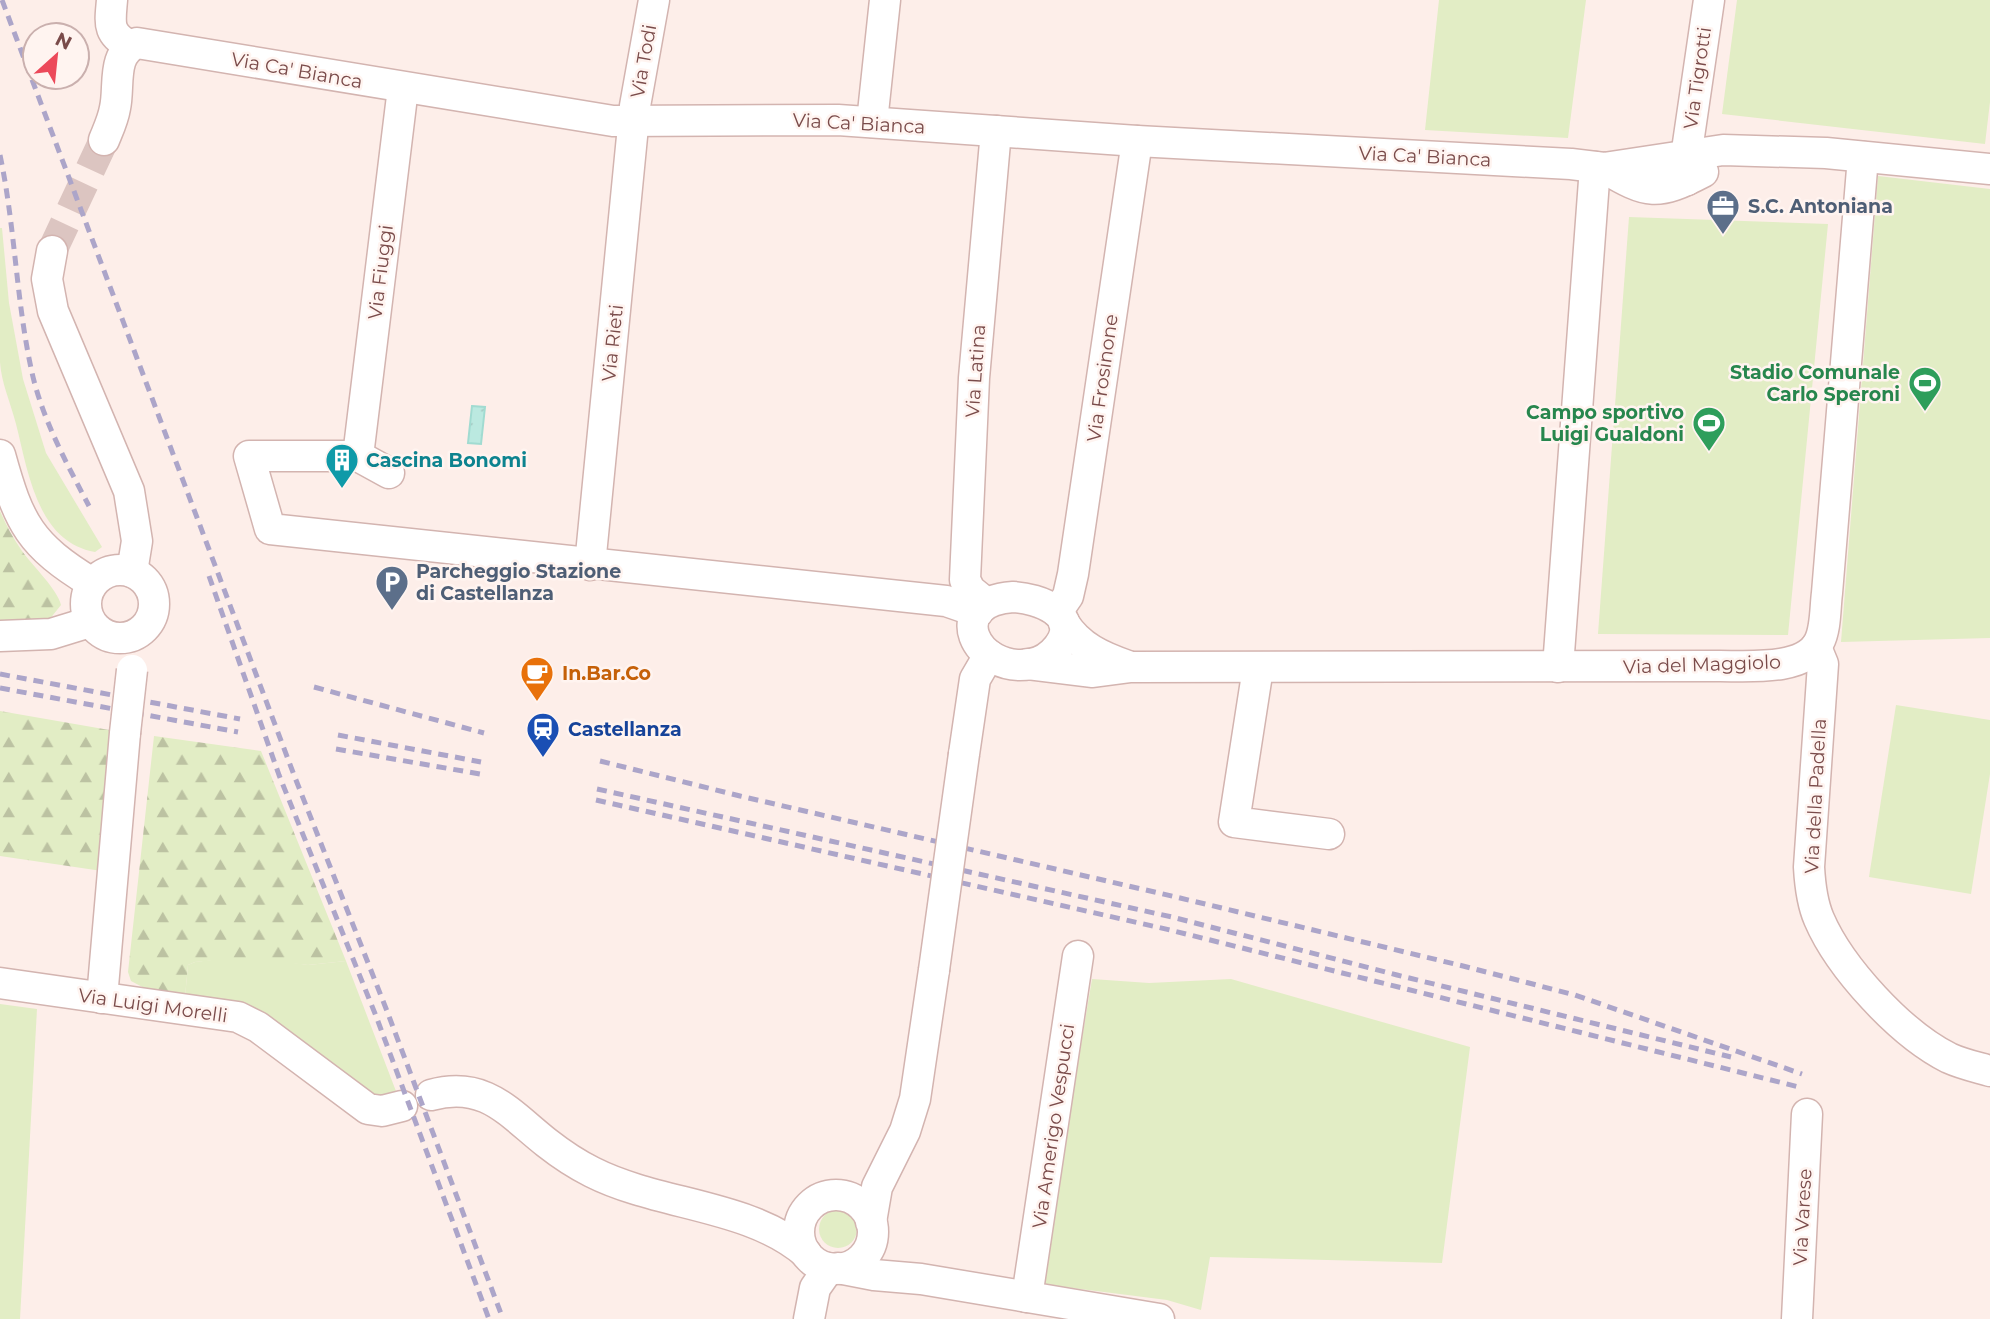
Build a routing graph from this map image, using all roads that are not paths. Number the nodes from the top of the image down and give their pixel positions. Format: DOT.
graph roads {
  1 [pos="112,0"];
  2 [pos="654,0"];
  3 [pos="886,0"];
  4 [pos="1709,0"];
  5 [pos="130,46"];
  6 [pos="403,88"];
  7 [pos="634,122"];
  8 [pos="872,122"];
  9 [pos="996,131"];
  10 [pos="104,140"];
  11 [pos="1137,141"];
  12 [pos="1863,157"];
  13 [pos="1599,167"];
  14 [pos="1687,168"];
  15 [pos="1990,169"];
  16 [pos="51,251"];
  17 [pos="0,455"];
  18 [pos="358,456"];
  19 [pos="389,473"];
  20 [pos="590,565"];
  21 [pos="132,572"];
  22 [pos="92,583"];
  23 [pos="982,608"];
  24 [pos="1061,618"];
  25 [pos="90,622"];
  26 [pos="0,636"];
  27 [pos="133,636"];
  28 [pos="1816,647"];
  29 [pos="989,655"];
  30 [pos="1028,664"];
  31 [pos="1131,667"];
  32 [pos="1558,667"];
  33 [pos="1258,668"];
  34 [pos="1329,834"];
  35 [pos="1078,956"];
  36 [pos="0,983"];
  37 [pos="102,998"];
  38 [pos="1990,1070"];
  39 [pos="431,1095"];
  40 [pos="402,1106"];
  41 [pos="1807,1114"];
  42 [pos="889,1159"];
  43 [pos="837,1195"];
  44 [pos="803,1214"];
  45 [pos="759,1224"];
  46 [pos="872,1230"];
  47 [pos="824,1263"];
  48 [pos="915,1278"];
  49 [pos="1027,1297"];
  50 [pos="809,1319"];
  51 [pos="1159,1319"];
  52 [pos="1797,1319"];
  1 -- 5 [label="street"];
  2 -- 7 [label="street, Via Todi"];
  3 -- 8 [label="street"];
  4 -- 14 [label="street, Via Tigrotti"];
  5 -- 6 [label="street, Via Ca' Bianca"];
  5 -- 10 [label="street"];
  6 -- 7 [label="street, Via Ca' Bianca"];
  6 -- 18 [label="street, Via Fiuggi"];
  7 -- 8 [label="street, Via Ca' Bianca"];
  7 -- 20 [label="street, Via Rieti"];
  8 -- 9 [label="street, Via Ca' Bianca"];
  9 -- 11 [label="street, Via Ca' Bianca"];
  9 -- 23 [label="street, Via Latina"];
  11 -- 13 [label="street, Via Ca' Bianca"];
  11 -- 24 [label="street, Via Frosinone"];
  12 -- 14 [label="street, Via Ca' Bianca"];
  12 -- 15 [label="street, Via Ca' Bianca"];
  12 -- 28 [label="street"];
  13 -- 14 [label="street, Via Ca' Bianca"];
  13 -- 32 [label="street"];
  16 -- 21 [label="street"];
  17 -- 22 [label="street"];
  18 -- 19 [label="street"];
  18 -- 20 [label="street"];
  20 -- 23 [label="street"];
  21 -- 22 [label="street"];
  21 -- 27 [label="street"];
  22 -- 25 [label="street"];
  23 -- 24 [label="street"];
  23 -- 29 [label="street"];
  24 -- 30 [label="street"];
  24 -- 31 [label="street, Via del Maggiolo"];
  25 -- 26 [label="street"];
  25 -- 27 [label="street"];
  27 -- 37 [label="street, bridge"];
  28 -- 32 [label="street, Via del Maggiolo"];
  28 -- 38 [label="street, Via della Padella"];
  29 -- 30 [label="street"];
  29 -- 42 [label="street, bridge"];
  30 -- 31 [label="street, Via del Maggiolo"];
  31 -- 33 [label="street, Via del Maggiolo"];
  32 -- 33 [label="street, Via del Maggiolo"];
  33 -- 34 [label="street"];
  35 -- 49 [label="street, Via Amerigo Vespucci"];
  36 -- 37 [label="street, Via Luigi Morelli"];
  37 -- 40 [label="street, Via Luigi Morelli"];
  39 -- 45 [label="street"];
  41 -- 52 [label="street, Via Varese"];
  42 -- 43 [label="street"];
  42 -- 46 [label="street"];
  43 -- 44 [label="street"];
  43 -- 46 [label="street"];
  44 -- 45 [label="street"];
  44 -- 47 [label="street"];
  45 -- 47 [label="street"];
  46 -- 47 [label="street"];
  46 -- 48 [label="street"];
  47 -- 48 [label="street"];
  47 -- 50 [label="street"];
  48 -- 49 [label="street"];
  49 -- 51 [label="street"];
}
